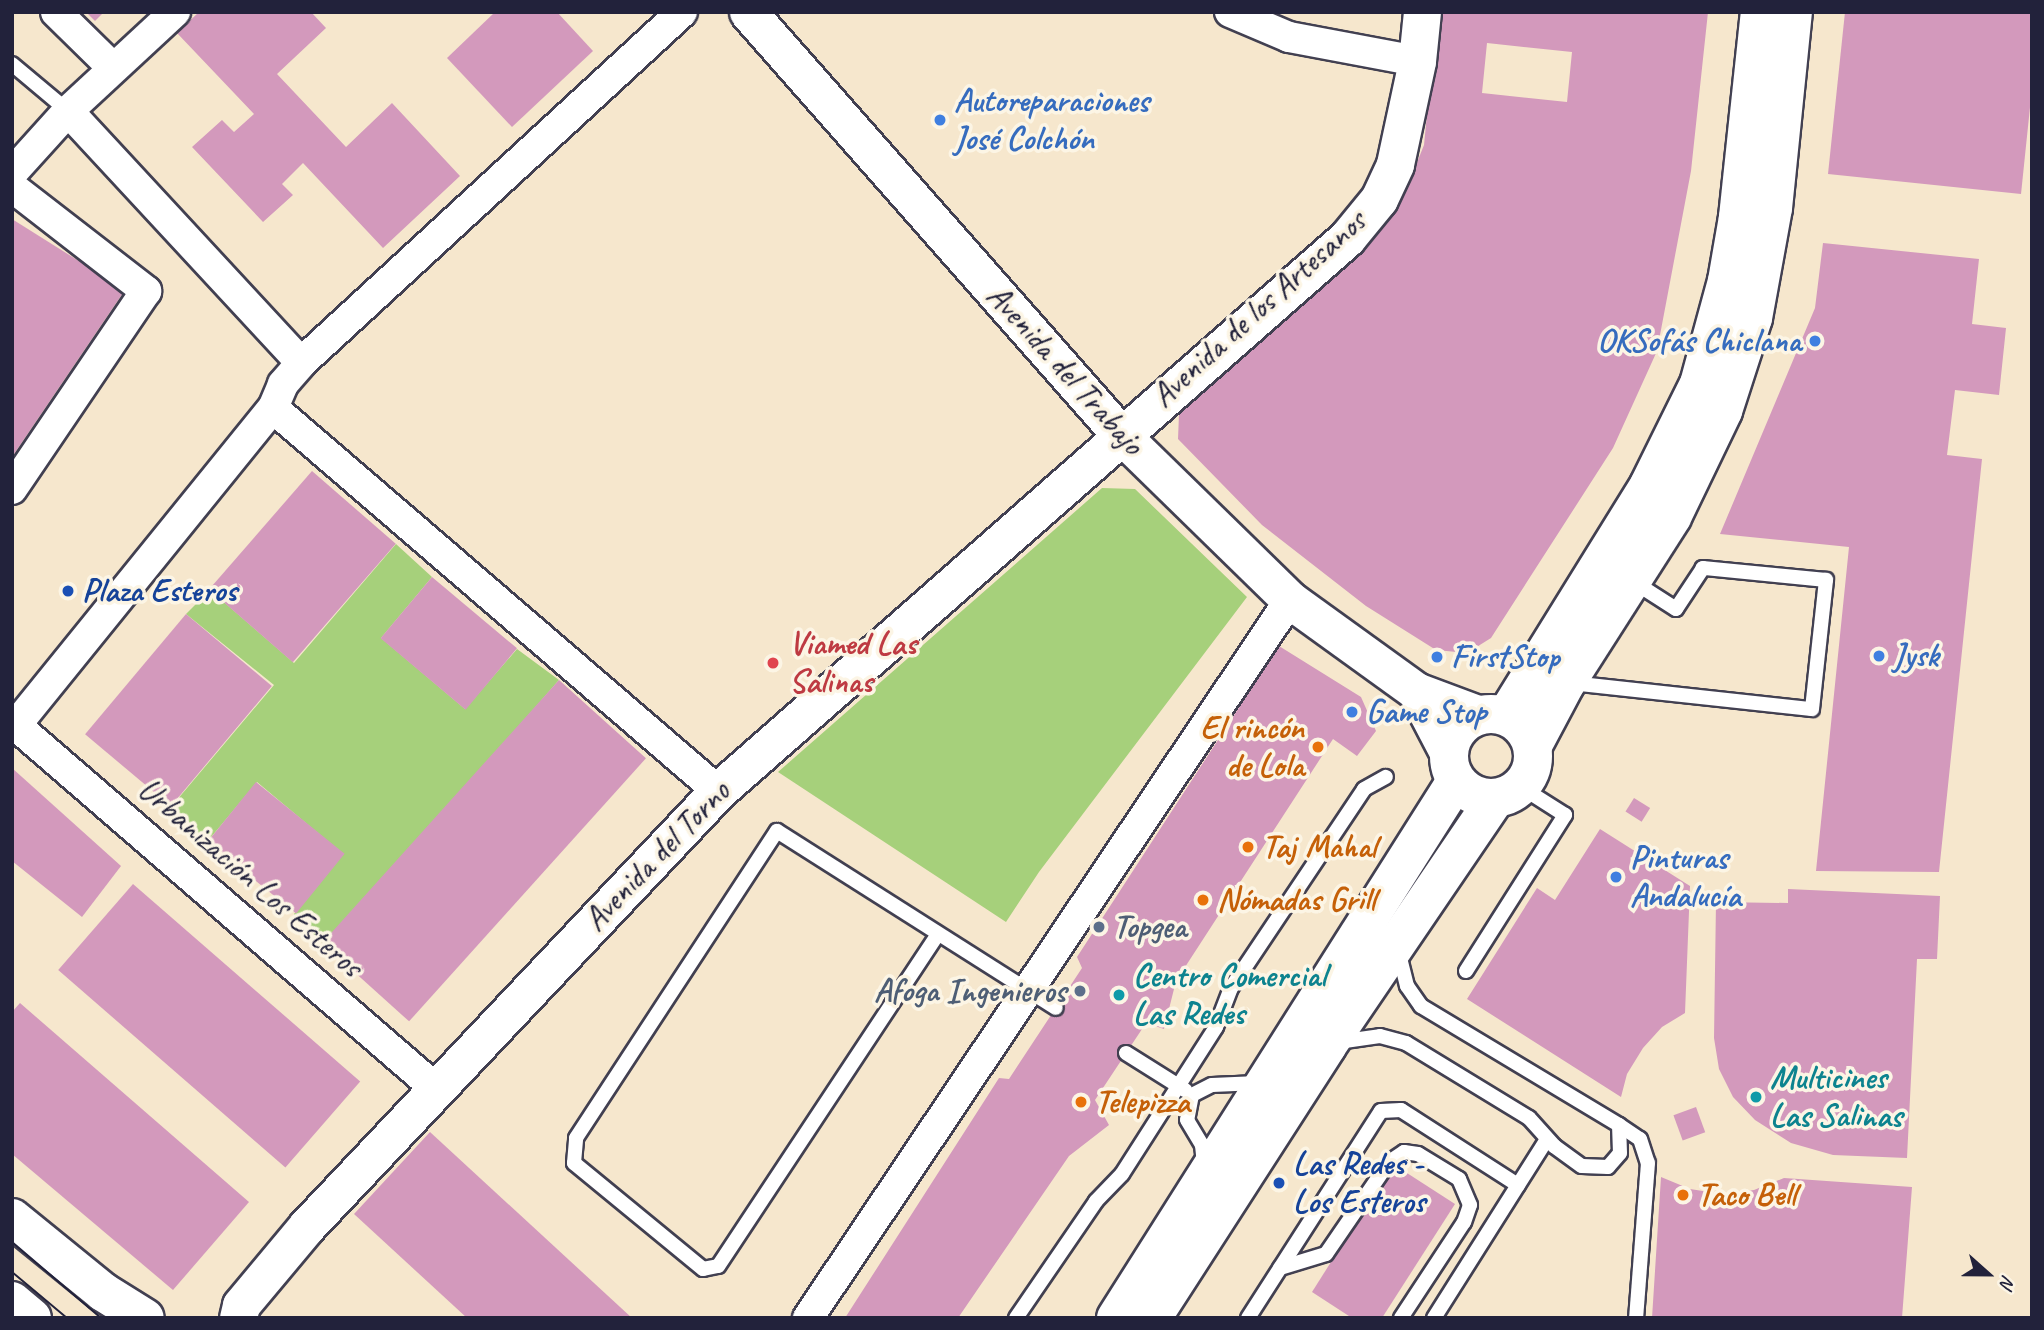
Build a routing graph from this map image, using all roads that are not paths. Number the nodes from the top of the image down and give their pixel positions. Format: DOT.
graph roads {
  1 [pos="56,12"];
  2 [pos="175,12"];
  3 [pos="682,12"];
  4 [pos="748,12"];
  5 [pos="1230,12"];
  6 [pos="1422,12"];
  7 [pos="1760,12"];
  8 [pos="1793,12"];
  9 [pos="1417,61"];
  10 [pos="12,64"];
  11 [pos="113,68"];
  12 [pos="68,111"];
  13 [pos="12,173"];
  14 [pos="12,187"];
  15 [pos="302,363"];
  16 [pos="273,408"];
  17 [pos="1120,434"];
  18 [pos="12,489"];
  19 [pos="1633,581"];
  20 [pos="1290,600"];
  21 [pos="1566,683"];
  22 [pos="1416,691"];
  23 [pos="1493,715"];
  24 [pos="14,724"];
  25 [pos="1533,745"];
  26 [pos="1453,767"];
  27 [pos="1386,777"];
  28 [pos="718,790"];
  29 [pos="1508,793"];
  30 [pos="938,934"];
  31 [pos="1398,939"];
  32 [pos="1466,971"];
  33 [pos="1027,990"];
  34 [pos="1056,1008"];
  35 [pos="1327,1046"];
  36 [pos="1126,1053"];
  37 [pos="1268,1081"];
  38 [pos="1178,1086"];
  39 [pos="434,1087"];
  40 [pos="1192,1095"];
  41 [pos="1619,1125"];
  42 [pos="1547,1139"];
  43 [pos="1206,1177"];
  44 [pos="1518,1185"];
  45 [pos="12,1218"];
  46 [pos="1279,1268"];
  47 [pos="12,1301"];
  48 [pos="32,1318"];
  49 [pos="145,1318"];
  50 [pos="238,1318"];
  51 [pos="808,1318"];
  52 [pos="1016,1318"];
  53 [pos="1116,1318"];
  54 [pos="1152,1318"];
  55 [pos="1248,1318"];
  56 [pos="1401,1318"];
  57 [pos="1434,1318"];
  58 [pos="1636,1318"];
  1 -- 11 [label="street"];
  2 -- 11 [label="street"];
  3 -- 15 [label="street"];
  4 -- 17 [label="street, Avenida del Trabajo"];
  5 -- 9 [label="street"];
  6 -- 9 [label="street, Avenida de los Artesanos"];
  7 -- 23 [label="main road"];
  8 -- 19 [label="main road"];
  9 -- 17 [label="street, Avenida de los Artesanos"];
  10 -- 12 [label="lane"];
  11 -- 12 [label="street"];
  12 -- 13 [label="street"];
  12 -- 15 [label="street"];
  14 -- 18 [label="street"];
  15 -- 16 [label="street"];
  16 -- 24 [label="street"];
  16 -- 28 [label="street"];
  17 -- 20 [label="street, Avenida del Trabajo"];
  17 -- 28 [label="street, Avenida del Torno"];
  19 -- 21 [label="main road"];
  19 -- 21 [label="lane"];
  20 -- 22 [label="street, Avenida del Trabajo"];
  20 -- 33 [label="street"];
  21 -- 25 [label="main road"];
  22 -- 23 [label="street"];
  22 -- 26 [label="street"];
  23 -- 25 [label="main road"];
  23 -- 26 [label="main road"];
  24 -- 39 [label="street, Urbanización Los Esteros"];
  25 -- 29 [label="main road"];
  26 -- 29 [label="main road"];
  26 -- 37 [label="main road"];
  27 -- 38 [label="lane"];
  28 -- 39 [label="street, Avenida del Torno"];
  29 -- 31 [label="main road"];
  29 -- 32 [label="lane"];
  30 -- 30 [label="lane"];
  30 -- 33 [label="lane"];
  31 -- 35 [label="main road"];
  31 -- 41 [label="lane"];
  33 -- 34 [label="lane"];
  33 -- 51 [label="street"];
  35 -- 42 [label="lane"];
  35 -- 54 [label="main road"];
  36 -- 38 [label="lane"];
  37 -- 40 [label="lane"];
  37 -- 43 [label="main road"];
  38 -- 40 [label="lane"];
  38 -- 52 [label="lane"];
  39 -- 50 [label="street, Avenida del Torno"];
  40 -- 43 [label="lane"];
  41 -- 42 [label="lane"];
  41 -- 58 [label="lane"];
  42 -- 44 [label="lane"];
  43 -- 53 [label="main road"];
  44 -- 46 [label="lane"];
  44 -- 57 [label="lane"];
  45 -- 49 [label="main road"];
  46 -- 55 [label="lane"];
  46 -- 56 [label="lane"];
  47 -- 48 [label="main road"];
}
